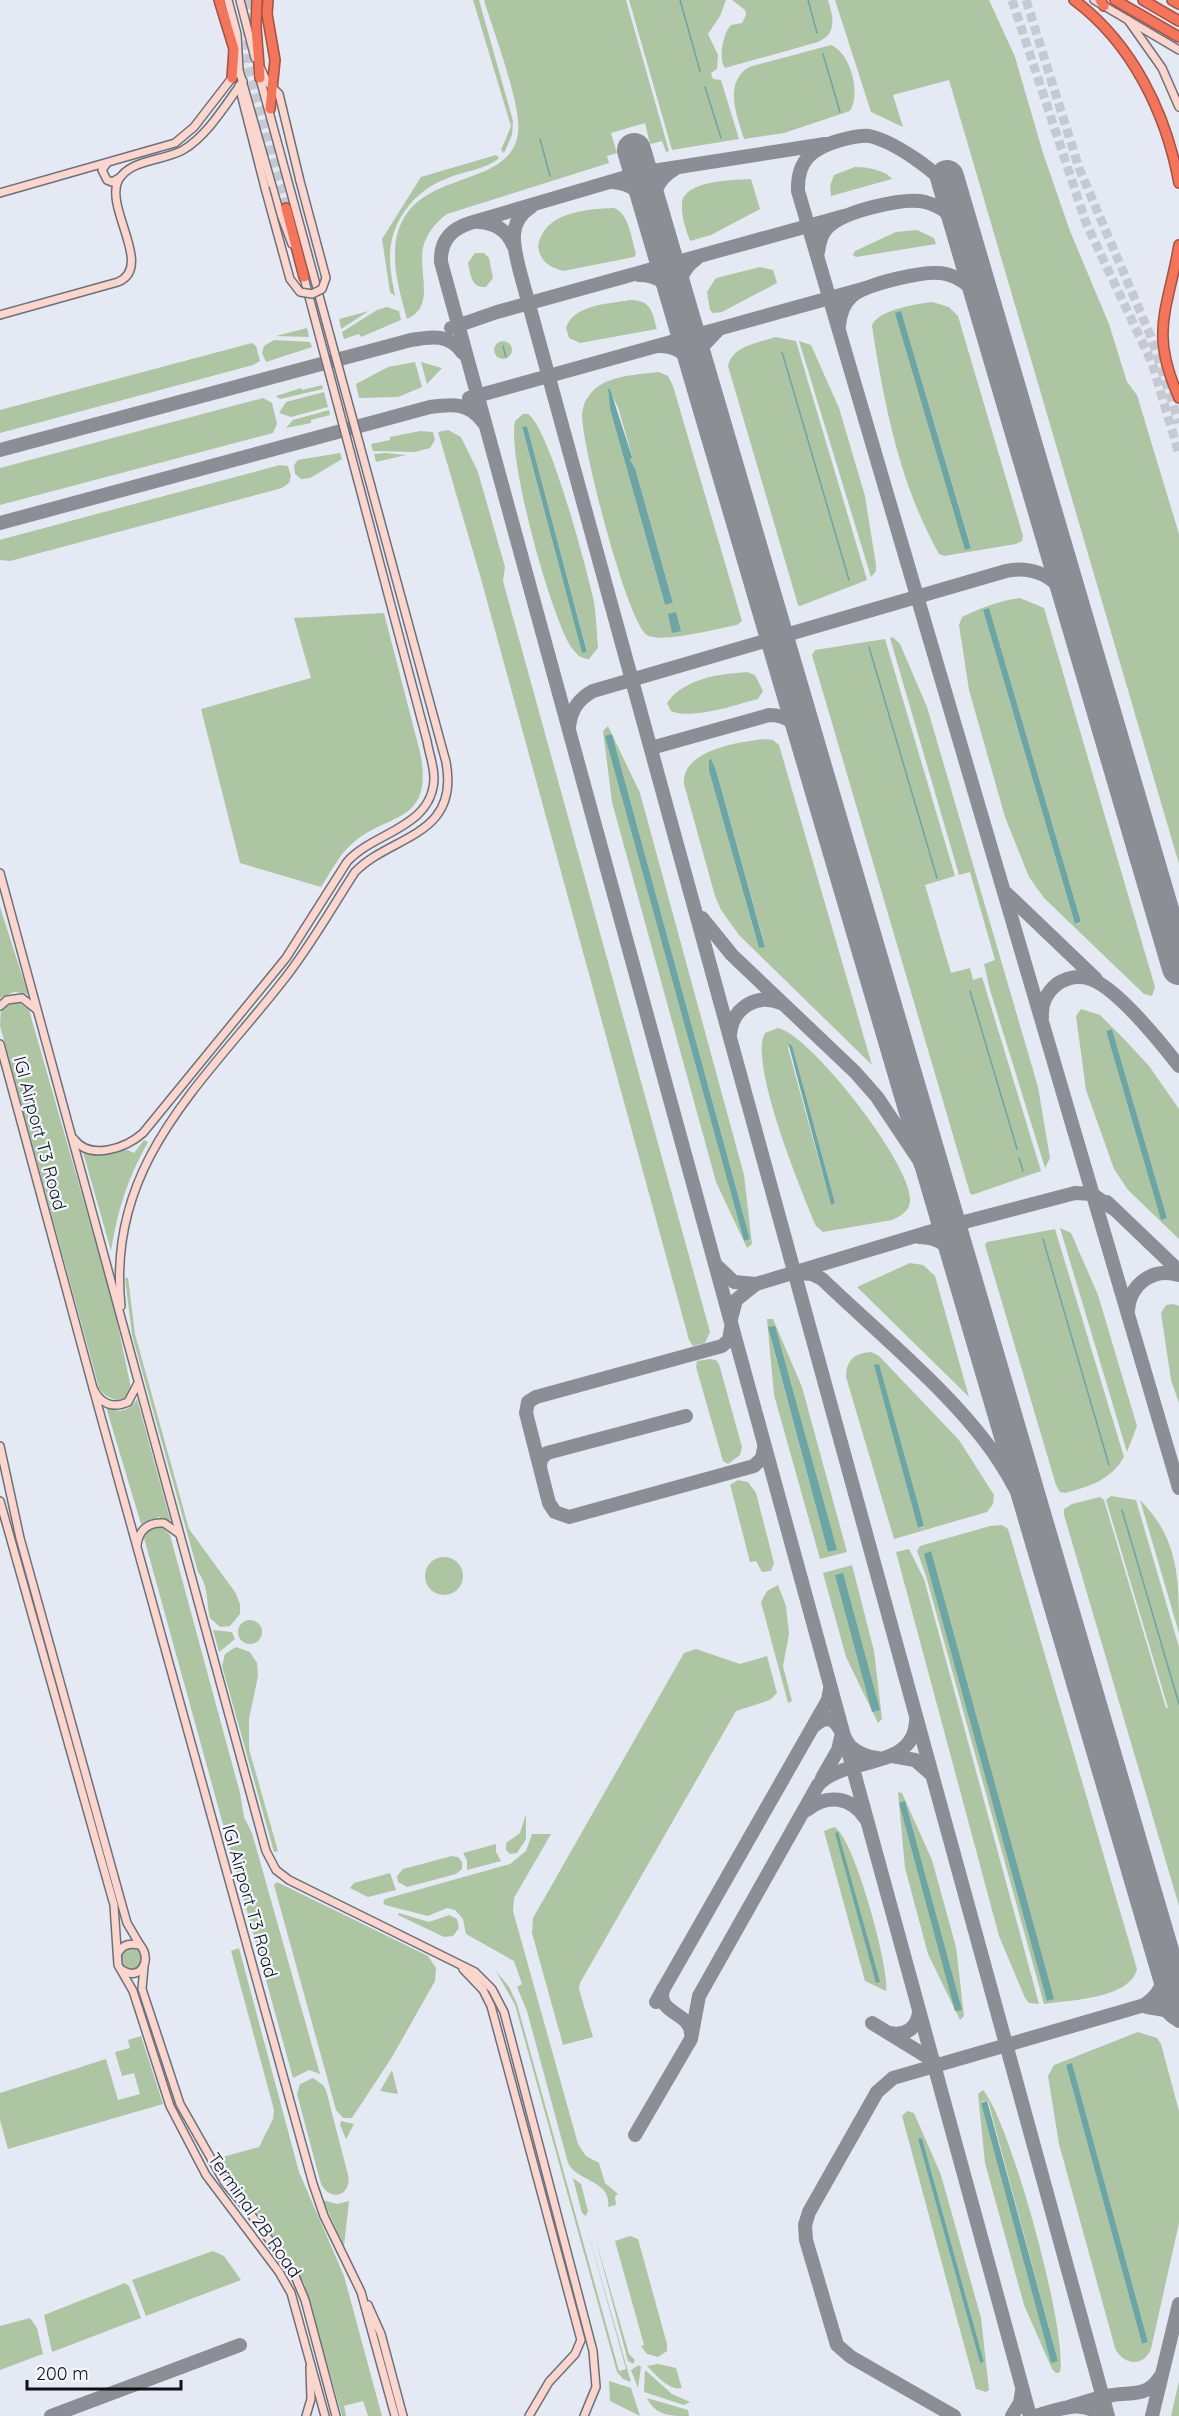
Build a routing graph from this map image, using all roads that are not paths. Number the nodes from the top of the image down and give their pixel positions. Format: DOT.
graph roads {
  1 [pos="219,0"];
  2 [pos="228,0"];
  3 [pos="240,0"];
  4 [pos="244,0"];
  5 [pos="257,0"];
  6 [pos="268,0"];
  7 [pos="1074,0"];
  8 [pos="1094,0"];
  9 [pos="1115,0"];
  10 [pos="1143,0"];
  11 [pos="1172,0"];
  12 [pos="1102,3"];
  13 [pos="1179,4"];
  14 [pos="1128,20"];
  15 [pos="1179,21"];
  16 [pos="245,22"];
  17 [pos="1179,37"];
  18 [pos="1179,50"];
  19 [pos="259,61"];
  20 [pos="236,74"];
  21 [pos="260,78"];
  22 [pos="241,84"];
  23 [pos="273,88"];
  24 [pos="1179,107"];
  25 [pos="270,109"];
  26 [pos="107,163"];
  27 [pos="119,178"];
  28 [pos="1179,183"];
  29 [pos="0,193"];
  30 [pos="286,208"];
  31 [pos="1179,245"];
  32 [pos="304,277"];
  33 [pos="0,315"];
  34 [pos="1179,398"];
  35 [pos="0,873"];
  36 [pos="0,1006"];
  37 [pos="38,1014"];
  38 [pos="0,1044"];
  39 [pos="71,1134"];
  40 [pos="124,1328"];
  41 [pos="136,1377"];
  42 [pos="93,1388"];
  43 [pos="0,1446"];
  44 [pos="0,1501"];
  45 [pos="180,1538"];
  46 [pos="137,1550"];
  47 [pos="140,1945"];
  48 [pos="117,1955"];
  49 [pos="454,1962"];
  50 [pos="144,1967"];
  51 [pos="121,1969"];
  52 [pos="225,2183"];
  53 [pos="218,2194"];
  54 [pos="361,2292"];
  55 [pos="309,2352"];
  56 [pos="306,2416"];
  57 [pos="325,2416"];
  58 [pos="336,2416"];
  59 [pos="395,2416"];
  60 [pos="403,2416"];
  61 [pos="529,2416"];
  62 [pos="584,2416"];
  1 -- 20 [label="highway"];
  2 -- 20 [label="main road"];
  3 -- 16 [label="main road"];
  4 -- 16 [label="main road"];
  5 -- 19 [label="highway"];
  6 -- 23 [label="highway"];
  7 -- 28 [label="highway"];
  8 -- 12 [label="main road"];
  9 -- 17 [label="highway"];
  10 -- 15 [label="highway"];
  11 -- 13 [label="highway"];
  12 -- 14 [label="main road"];
  14 -- 18 [label="main road"];
  14 -- 24 [label="main road"];
  16 -- 21 [label="main road"];
  19 -- 21 [label="highway"];
  19 -- 23 [label="main road"];
  20 -- 22 [label="main road"];
  20 -- 26 [label="main road"];
  21 -- 25 [label="main road"];
  22 -- 23 [label="main road, bridge"];
  22 -- 27 [label="main road"];
  22 -- 32 [label="main road"];
  23 -- 25 [label="highway"];
  25 -- 40 [label="main road"];
  26 -- 27 [label="main road"];
  26 -- 29 [label="main road"];
  27 -- 33 [label="main road"];
  30 -- 32 [label="highway"];
  31 -- 34 [label="highway"];
  32 -- 39 [label="main road"];
  35 -- 37 [label="main road"];
  36 -- 37 [label="main road"];
  37 -- 39 [label="main road"];
  38 -- 42 [label="main road, IGI Airport T3 Road"];
  39 -- 40 [label="main road"];
  40 -- 41 [label="main road"];
  41 -- 42 [label="main road"];
  41 -- 45 [label="main road"];
  42 -- 46 [label="main road, IGI Airport T3 Road"];
  43 -- 47 [label="main road"];
  44 -- 48 [label="main road"];
  45 -- 46 [label="main road"];
  45 -- 49 [label="main road"];
  46 -- 54 [label="main road, IGI Airport T3 Road"];
  47 -- 48 [label="main road"];
  47 -- 50 [label="main road"];
  48 -- 51 [label="main road"];
  49 -- 61 [label="main road"];
  49 -- 62 [label="main road"];
  50 -- 51 [label="main road"];
  50 -- 52 [label="main road, Terminal 2B Road"];
  51 -- 53 [label="main road, Terminal 2B Road"];
  52 -- 53 [label="main road"];
  52 -- 58 [label="main road, Terminal 2B Road"];
  53 -- 55 [label="main road, Terminal 2B Road"];
  54 -- 59 [label="main road, IGI Airport T3 Road"];
  54 -- 60 [label="main road"];
  55 -- 56 [label="main road"];
  55 -- 57 [label="main road, Terminal 2B Road"];
}
